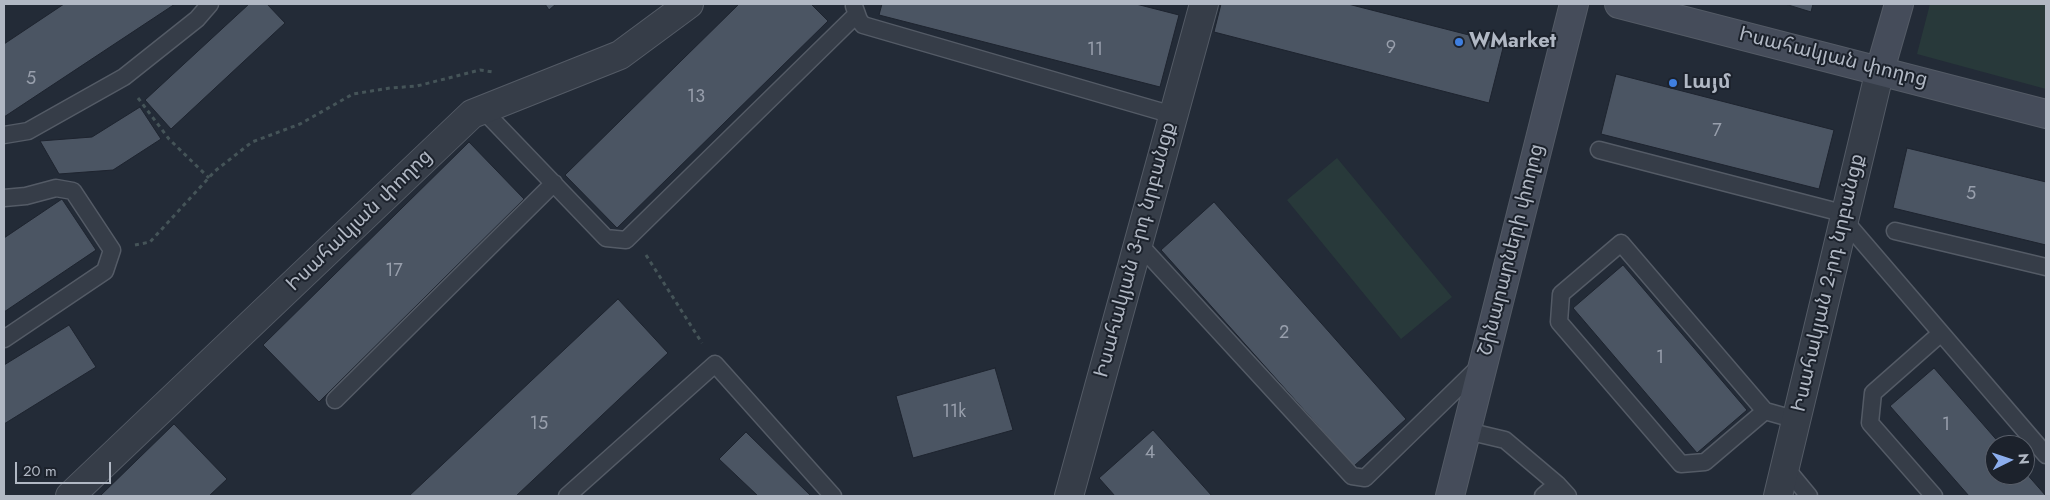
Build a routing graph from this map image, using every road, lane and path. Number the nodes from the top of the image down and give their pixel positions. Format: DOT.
graph roads {
  1 [pos="210,4"];
  2 [pos="689,4"];
  3 [pos="1204,4"];
  4 [pos="1574,4"];
  5 [pos="1619,4"];
  6 [pos="1899,4"];
  7 [pos="855,9"];
  8 [pos="1880,70"];
  9 [pos="499,73"];
  10 [pos="142,102"];
  11 [pos="483,110"];
  12 [pos="2046,114"];
  13 [pos="1173,115"];
  14 [pos="4,135"];
  15 [pos="1599,150"];
  16 [pos="209,178"];
  17 [pos="554,183"];
  18 [pos="4,198"];
  19 [pos="1845,217"];
  20 [pos="1895,231"];
  21 [pos="1138,243"];
  22 [pos="112,250"];
  23 [pos="645,254"];
  24 [pos="2046,267"];
  25 [pos="1940,334"];
  26 [pos="4,339"];
  27 [pos="1484,362"];
  28 [pos="715,364"];
  29 [pos="335,400"];
  30 [pos="1764,411"];
  31 [pos="1796,420"];
  32 [pos="1467,431"];
  33 [pos="2046,456"];
  34 [pos="1786,467"];
  35 [pos="1563,490"];
  36 [pos="70,496"];
  37 [pos="566,496"];
  38 [pos="834,496"];
  39 [pos="1068,496"];
  40 [pos="1450,496"];
  41 [pos="1543,496"];
  42 [pos="1778,496"];
  43 [pos="1809,496"];
  44 [pos="1934,496"];
  1 -- 14 [label="lane"];
  2 -- 11 [label="street, Իսահակյան փողոց"];
  3 -- 13 [label="street, Իսահակյան 3-րդ նրբանցք"];
  4 -- 27 [label="street, Շինարարների փողոց"];
  5 -- 8 [label="street, Իսահակյան փողոց"];
  6 -- 8 [label="street"];
  7 -- 13 [label="lane"];
  7 -- 17 [label="lane"];
  8 -- 12 [label="street, Իսահակյան փողոց"];
  8 -- 19 [label="street, Իսահակյան 2-րդ նրբանցք"];
  9 -- 16 [label="path"];
  10 -- 16 [label="path"];
  11 -- 17 [label="lane"];
  11 -- 36 [label="street, Իսահակյան փողոց"];
  13 -- 21 [label="street, Իսահակյան 3-րդ նրբանցք"];
  15 -- 19 [label="lane"];
  16 -- 22 [label="path"];
  17 -- 29 [label="lane"];
  18 -- 22 [label="lane"];
  19 -- 25 [label="lane"];
  19 -- 31 [label="street, Իսահակյան 2-րդ նրբանցք"];
  20 -- 24 [label="lane"];
  21 -- 27 [label="lane"];
  21 -- 39 [label="street, Իսահակյան 3-րդ նրբանցք"];
  22 -- 26 [label="lane"];
  23 -- 28 [label="path"];
  25 -- 33 [label="lane"];
  25 -- 44 [label="lane"];
  27 -- 32 [label="street, Շինարարների փողոց"];
  28 -- 37 [label="lane"];
  28 -- 38 [label="lane"];
  30 -- 30 [label="lane"];
  30 -- 31 [label="lane"];
  31 -- 34 [label="street, Իսահակյան 2-րդ նրբանցք"];
  32 -- 35 [label="lane"];
  32 -- 40 [label="street, Շինարարների փողոց"];
  34 -- 42 [label="street, Իսահակյան 2-րդ նրբանցք"];
  34 -- 43 [label="lane"];
  35 -- 41 [label="lane"];
}
